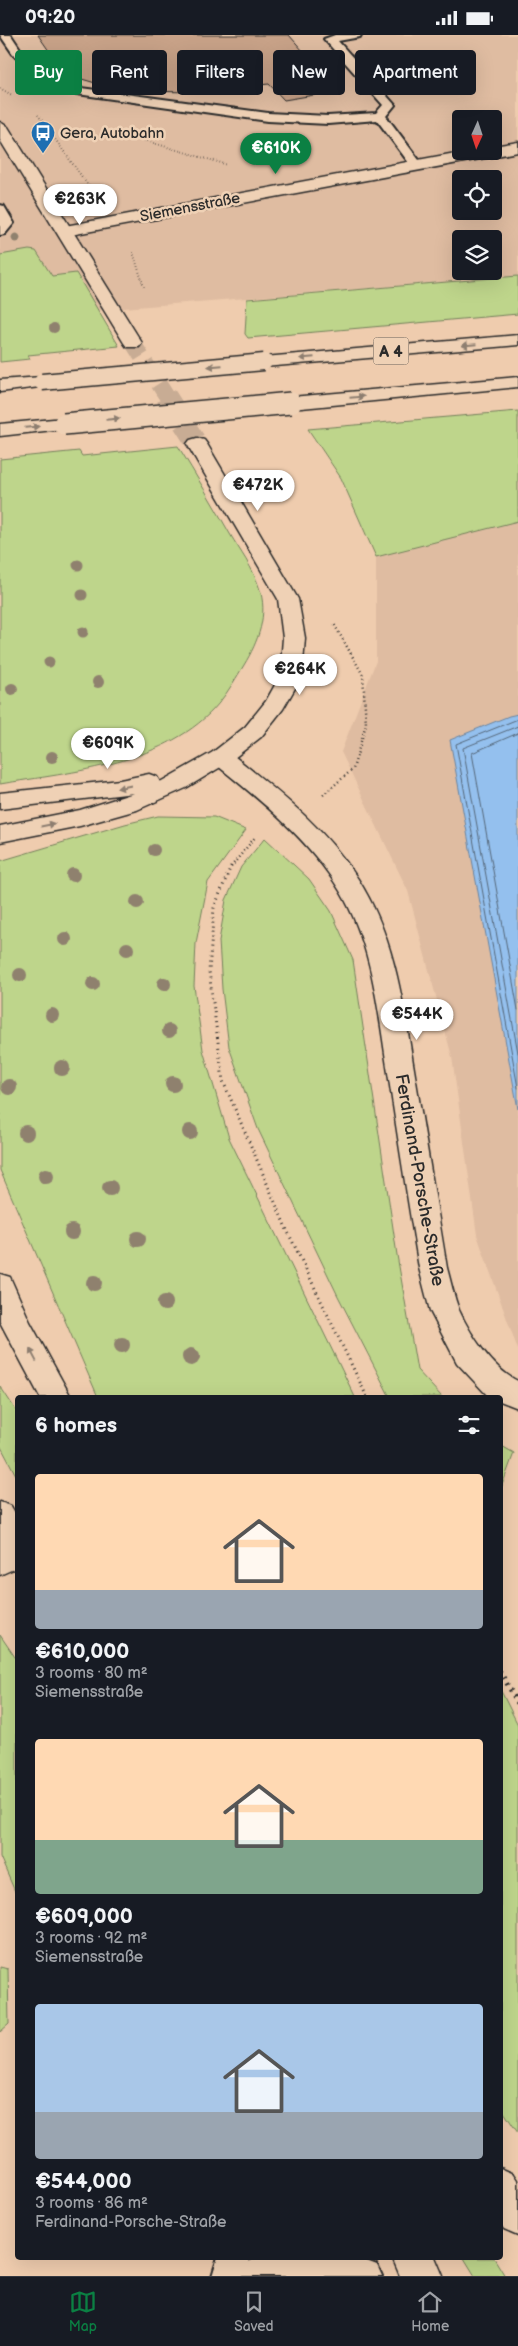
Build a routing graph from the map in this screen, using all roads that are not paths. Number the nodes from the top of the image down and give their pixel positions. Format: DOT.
graph roads {
  1 [pos="5,35"];
  2 [pos="356,35"];
  3 [pos="380,116"];
  4 [pos="0,127"];
  5 [pos="518,147"];
  6 [pos="502,150"];
  7 [pos="452,158"];
  8 [pos="416,164"];
  9 [pos="0,209"];
  10 [pos="0,231"];
  11 [pos="64,231"];
  12 [pos="518,341"];
  13 [pos="133,343"];
  14 [pos="518,382"];
  15 [pos="0,386"];
  16 [pos="0,430"];
  17 [pos="197,444"];
  18 [pos="221,757"];
  19 [pos="0,801"];
  20 [pos="0,834"];
  21 [pos="0,1286"];
  22 [pos="55,1395"];
  23 [pos="518,1395"];
  24 [pos="0,1516"];
  25 [pos="15,1545"];
  26 [pos="15,1553"];
  27 [pos="0,1561"];
  28 [pos="503,2192"];
  29 [pos="518,2215"];
  30 [pos="233,2260"];
  31 [pos="414,2260"];
  32 [pos="228,2276"];
  33 [pos="252,2276"];
  34 [pos="366,2276"];
  35 [pos="423,2276"];
  1 -- 3 [label="lane"];
  2 -- 3 [label="lane"];
  3 -- 8 [label="lane"];
  4 -- 11 [label="main road"];
  5 -- 6 [label="main road, Siemensstraße"];
  7 -- 8 [label="main road, Siemensstraße"];
  8 -- 11 [label="main road, Siemensstraße"];
  9 -- 10 [label="lane"];
  11 -- 13 [label="main road"];
  12 -- 15 [label="main road, A 4, one-way, bridge"];
  16 -- 14 [label="main road, one-way, bridge"];
  17 -- 18 [label="main road"];
  18 -- 19 [label="main road, one-way"];
  20 -- 18 [label="main road, one-way"];
  18 -- 23 [label="main road, Ferdinand-Porsche-Straße"];
  22 -- 21 [label="main road, one-way"];
  24 -- 25 [label="main road"];
  26 -- 27 [label="main road"];
  28 -- 29 [label="main road"];
  30 -- 32 [label="lane"];
  31 -- 35 [label="main road"];
  33 -- 34 [label="lane"];
}
